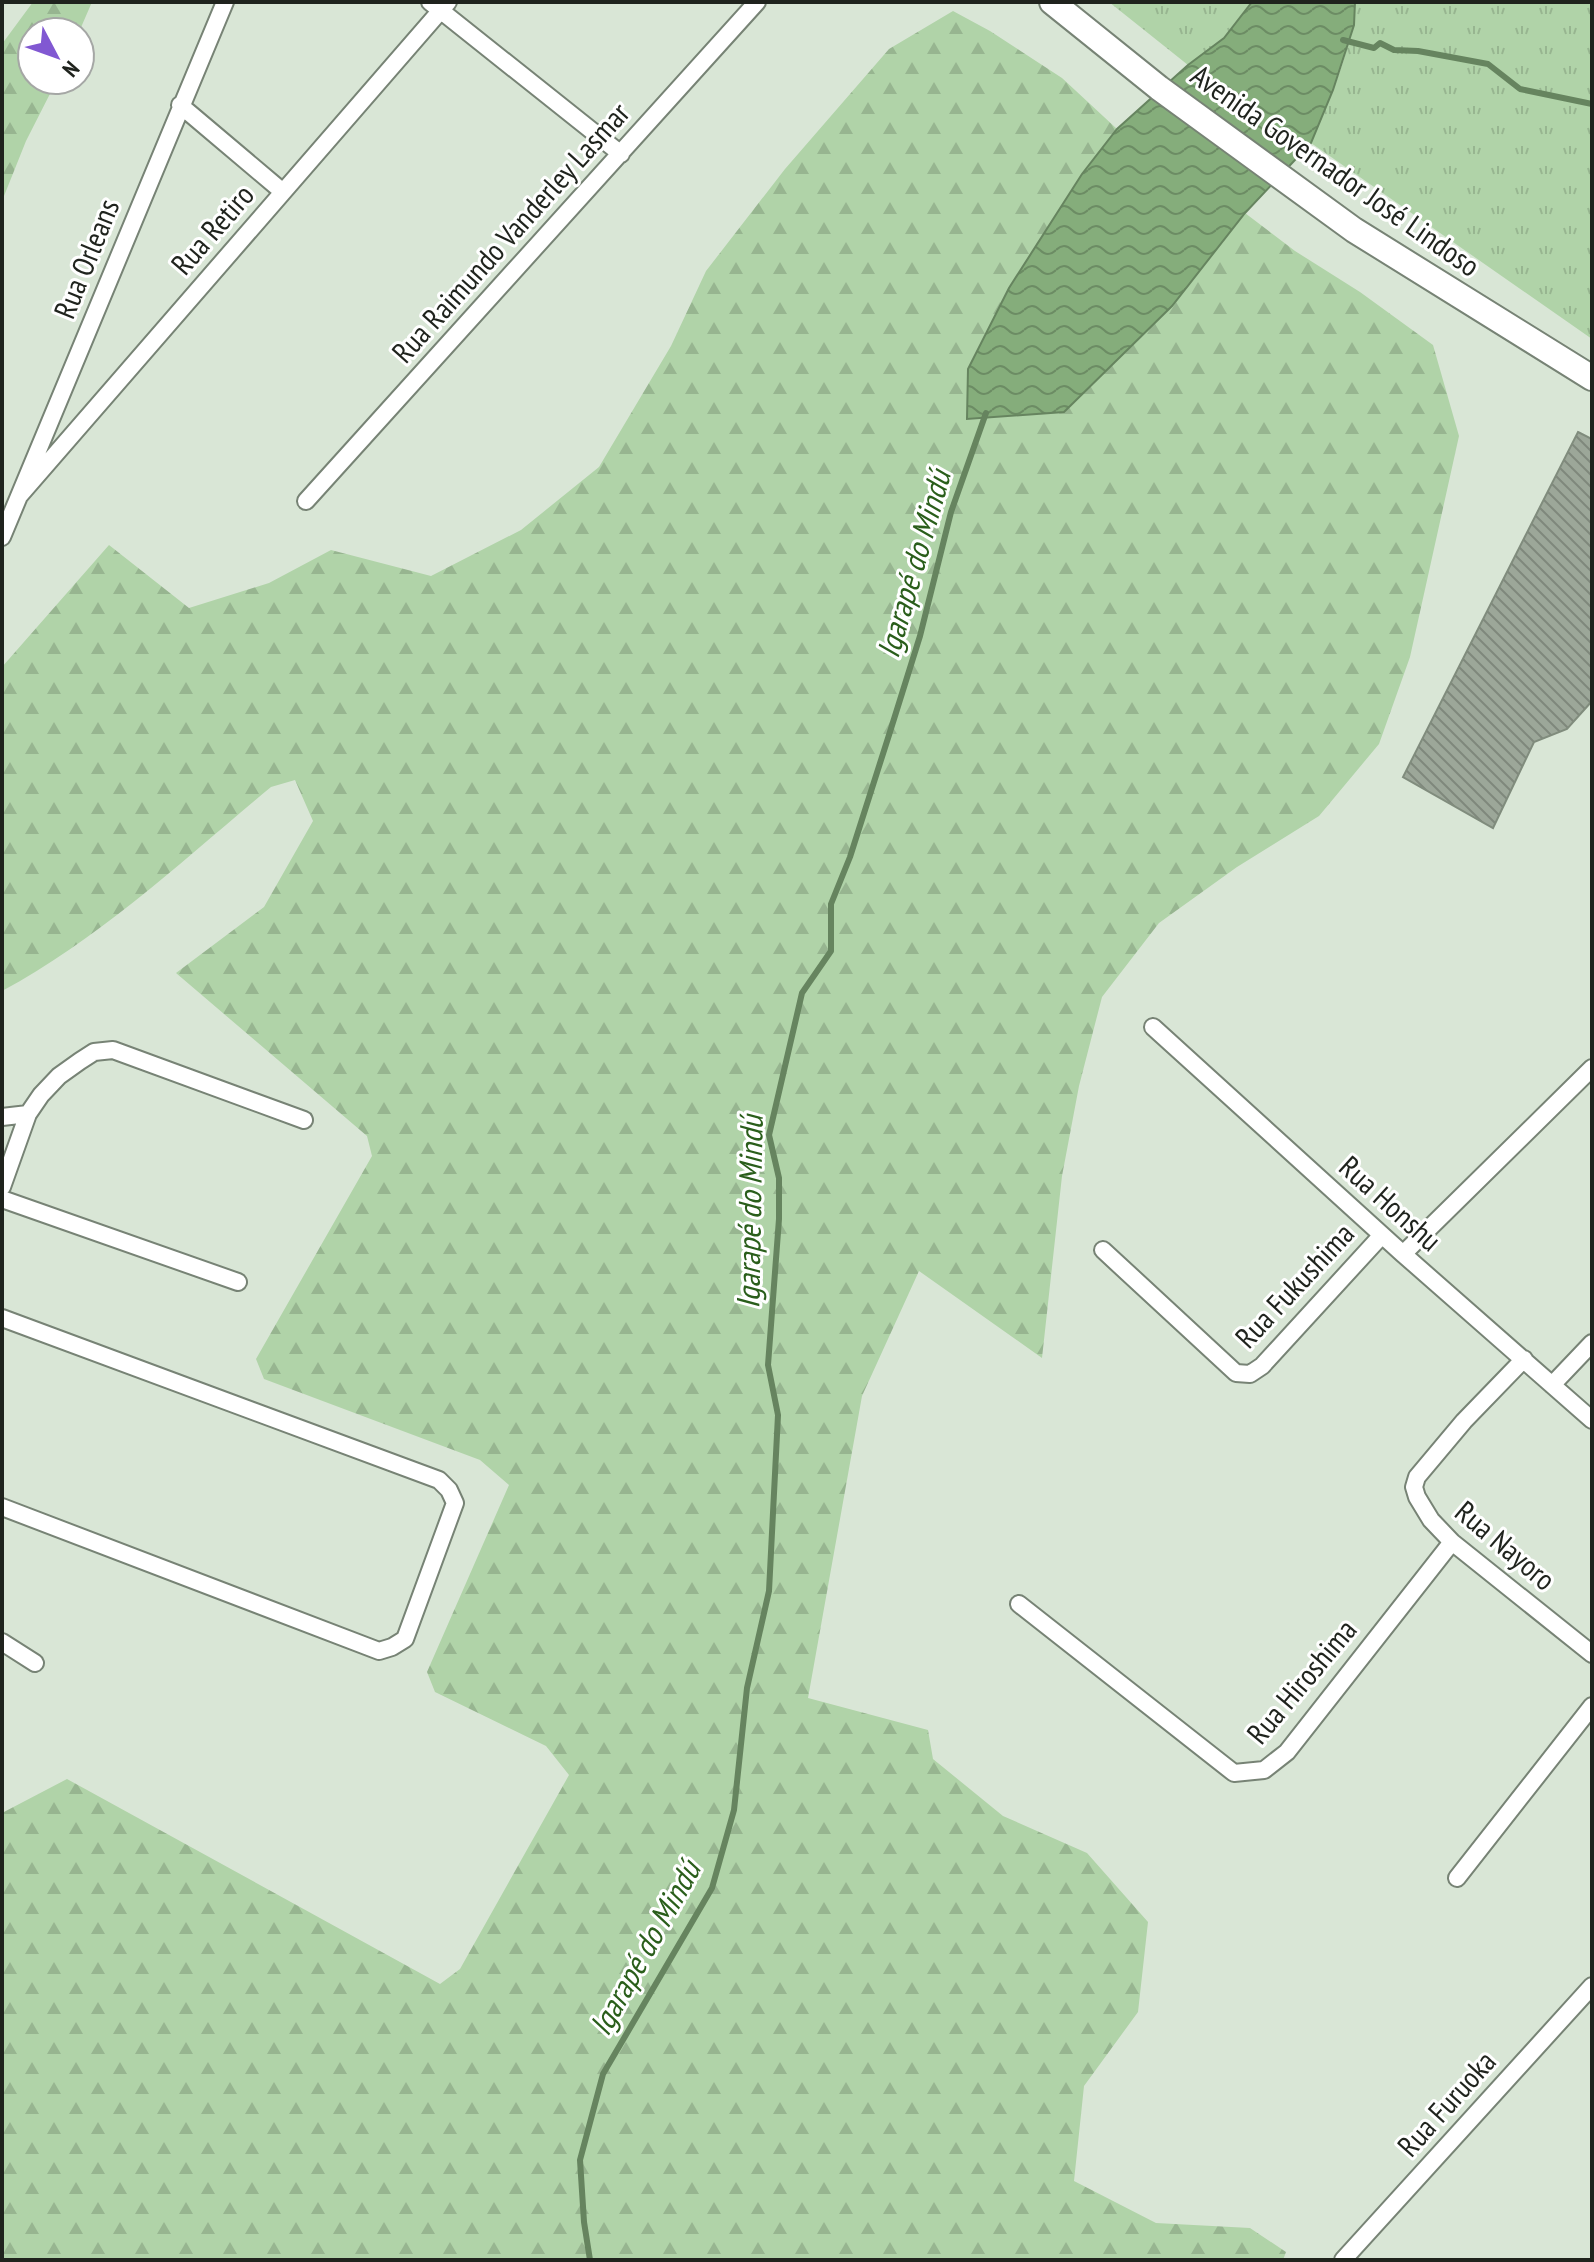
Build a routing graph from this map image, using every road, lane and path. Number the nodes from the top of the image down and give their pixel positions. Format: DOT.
graph roads {
  1 [pos="225,2"];
  2 [pos="757,2"];
  3 [pos="1052,2"];
  4 [pos="439,5"];
  5 [pos="180,105"];
  6 [pos="621,154"];
  7 [pos="283,192"];
  8 [pos="1592,378"];
  9 [pos="20,495"];
  10 [pos="306,501"];
  11 [pos="2,537"];
  12 [pos="1153,1027"];
  13 [pos="1592,1068"];
  14 [pos="28,1114"];
  15 [pos="2,1117"];
  16 [pos="304,1120"];
  17 [pos="2,1187"];
  18 [pos="2,1199"];
  19 [pos="1382,1235"];
  20 [pos="1103,1250"];
  21 [pos="1403,1254"];
  22 [pos="238,1282"];
  23 [pos="2,1318"];
  24 [pos="1592,1343"];
  25 [pos="1524,1359"];
  26 [pos="1552,1385"];
  27 [pos="1592,1420"];
  28 [pos="2,1507"];
  29 [pos="1452,1542"];
  30 [pos="1019,1604"];
  31 [pos="2,1642"];
  32 [pos="1592,1654"];
  33 [pos="35,1663"];
  34 [pos="1592,1706"];
  35 [pos="1457,1878"];
  36 [pos="1592,1986"];
  37 [pos="1343,2260"];
  1 -- 5 [label="street, Rua Orleans"];
  2 -- 6 [label="street, Rua Raimundo Vanderley Lasmar"];
  3 -- 8 [label="main road, Avenida Governador José Lindoso"];
  4 -- 6 [label="street"];
  4 -- 7 [label="street, Rua Retiro"];
  5 -- 7 [label="street"];
  5 -- 9 [label="street, Rua Orleans"];
  6 -- 10 [label="street, Rua Raimundo Vanderley Lasmar"];
  7 -- 9 [label="street, Rua Retiro"];
  9 -- 11 [label="street, Rua Orleans"];
  12 -- 19 [label="street, Rua Honshu"];
  13 -- 21 [label="street, Rua Fukushima"];
  14 -- 15 [label="street"];
  14 -- 16 [label="street"];
  14 -- 17 [label="street"];
  18 -- 22 [label="street"];
  19 -- 20 [label="street, Rua Fukushima"];
  19 -- 21 [label="street, Rua Honshu"];
  21 -- 25 [label="street, Rua Honshu"];
  23 -- 28 [label="street"];
  24 -- 26 [label="street"];
  25 -- 26 [label="street, Rua Honshu"];
  25 -- 29 [label="street, Rua Nayoro"];
  26 -- 27 [label="street, Rua Honshu"];
  29 -- 30 [label="street, Rua Hiroshima"];
  29 -- 32 [label="street, Rua Nayoro"];
  31 -- 33 [label="street"];
  34 -- 35 [label="street"];
  36 -- 37 [label="street, Rua Furuoka"];
}
